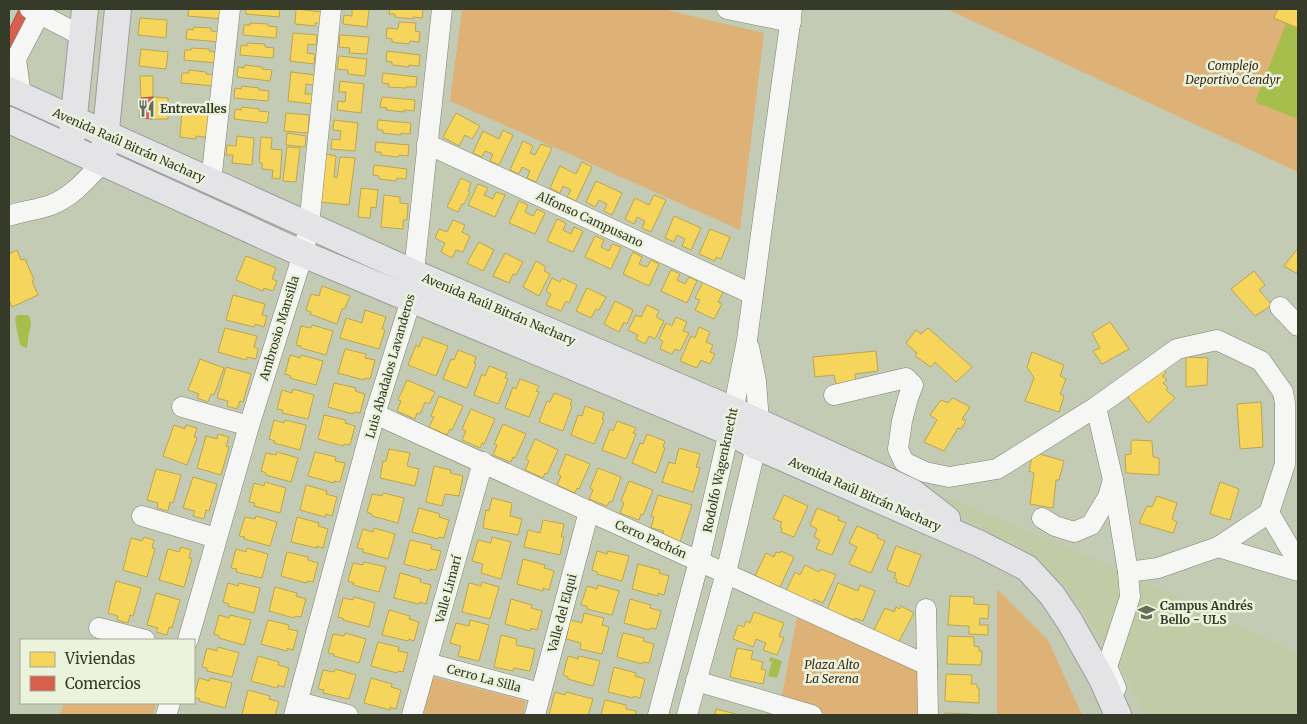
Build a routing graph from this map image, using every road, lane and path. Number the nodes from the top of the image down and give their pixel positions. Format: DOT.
graph roads {
  1 [pos="85,9"];
  2 [pos="118,9"];
  3 [pos="230,9"];
  4 [pos="331,9"];
  5 [pos="442,9"];
  6 [pos="727,9"];
  7 [pos="37,10"];
  8 [pos="792,15"];
  9 [pos="81,42"];
  10 [pos="114,51"];
  11 [pos="13,57"];
  12 [pos="15,93"];
  13 [pos="73,119"];
  14 [pos="9,120"];
  15 [pos="106,135"];
  16 [pos="427,144"];
  17 [pos="70,148"];
  18 [pos="102,163"];
  19 [pos="211,182"];
  20 [pos="9,216"];
  21 [pos="309,226"];
  22 [pos="302,254"];
  23 [pos="414,273"];
  24 [pos="752,294"];
  25 [pos="411,300"];
  26 [pos="1280,307"];
  27 [pos="1298,326"];
  28 [pos="747,340"];
  29 [pos="1298,387"];
  30 [pos="834,396"];
  31 [pos="1285,403"];
  32 [pos="182,407"];
  33 [pos="1096,407"];
  34 [pos="376,414"];
  35 [pos="731,421"];
  36 [pos="249,426"];
  37 [pos="758,434"];
  38 [pos="1292,452"];
  39 [pos="483,462"];
  40 [pos="1113,480"];
  41 [pos="589,511"];
  42 [pos="1269,513"];
  43 [pos="142,516"];
  44 [pos="1042,518"];
  45 [pos="216,538"];
  46 [pos="1218,547"];
  47 [pos="700,561"];
  48 [pos="1298,562"];
  49 [pos="1298,571"];
  50 [pos="1128,572"];
  51 [pos="726,574"];
  52 [pos="926,609"];
  53 [pos="99,628"];
  54 [pos="140,639"];
  55 [pos="188,639"];
  56 [pos="427,664"];
  57 [pos="927,665"];
  58 [pos="696,681"];
  59 [pos="540,693"];
  60 [pos="296,709"];
  61 [pos="348,715"];
  62 [pos="412,715"];
  63 [pos="535,715"];
  64 [pos="658,715"];
  65 [pos="687,715"];
  66 [pos="812,715"];
  67 [pos="928,715"];
  68 [pos="1118,715"];
  69 [pos="1129,715"];
  1 -- 9 [label="main road"];
  2 -- 10 [label="main road"];
  3 -- 19 [label="street"];
  4 -- 21 [label="street, Ambrosio Mansilla"];
  5 -- 16 [label="street, Luis Abadalos Lavanderos"];
  6 -- 8 [label="street"];
  7 -- 9 [label="street"];
  7 -- 11 [label="street"];
  8 -- 24 [label="street, Rodolfo Wagenknecht"];
  9 -- 10 [label="main road"];
  9 -- 13 [label="main road"];
  10 -- 15 [label="main road"];
  11 -- 12 [label="street"];
  12 -- 13 [label="main road, Avenida Raúl Bitrán Nachary"];
  13 -- 15 [label="main road, Avenida Raúl Bitrán Nachary"];
  13 -- 17 [label="main road"];
  14 -- 17 [label="main road, Avenida Raúl Bitrán Nachary"];
  15 -- 18 [label="main road"];
  15 -- 19 [label="main road, Avenida Raúl Bitrán Nachary"];
  16 -- 23 [label="street, Luis Abadalos Lavanderos"];
  16 -- 24 [label="street, Alfonso Campusano"];
  17 -- 18 [label="main road, Avenida Raúl Bitrán Nachary"];
  18 -- 20 [label="street"];
  18 -- 22 [label="main road, Avenida Raúl Bitrán Nachary"];
  19 -- 21 [label="main road, Avenida Raúl Bitrán Nachary"];
  21 -- 22 [label="street, Ambrosio Mansilla"];
  21 -- 23 [label="main road, Avenida Raúl Bitrán Nachary"];
  22 -- 25 [label="main road, Avenida Raúl Bitrán Nachary"];
  22 -- 36 [label="street, Ambrosio Mansilla"];
  23 -- 25 [label="street, Luis Abadalos Lavanderos"];
  23 -- 35 [label="main road, Avenida Raúl Bitrán Nachary"];
  24 -- 28 [label="street, Rodolfo Wagenknecht"];
  25 -- 34 [label="street, Luis Abadalos Lavanderos"];
  25 -- 35 [label="main road, Avenida Raúl Bitrán Nachary"];
  26 -- 27 [label="street"];
  28 -- 35 [label="street, Rodolfo Wagenknecht"];
  28 -- 37 [label="street, Rodolfo Wagenknecht"];
  29 -- 31 [label="street"];
  30 -- 33 [label="street"];
  31 -- 33 [label="street"];
  31 -- 38 [label="street"];
  32 -- 36 [label="street"];
  33 -- 40 [label="street"];
  34 -- 39 [label="street, Cerro Pachón"];
  34 -- 60 [label="street, Luis Abadalos Lavanderos"];
  35 -- 37 [label="main road, Avenida Raúl Bitrán Nachary"];
  35 -- 47 [label="street, Rodolfo Wagenknecht"];
  36 -- 45 [label="street, Ambrosio Mansilla"];
  37 -- 51 [label="street, Rodolfo Wagenknecht"];
  37 -- 68 [label="main road, Avenida Raúl Bitrán Nachary"];
  38 -- 42 [label="street"];
  39 -- 41 [label="street, Cerro Pachón"];
  39 -- 56 [label="street, Valle Limarí"];
  40 -- 44 [label="street"];
  40 -- 50 [label="street"];
  41 -- 47 [label="street, Cerro Pachón"];
  41 -- 59 [label="street, Valle del Elqui"];
  42 -- 46 [label="street"];
  42 -- 48 [label="street"];
  43 -- 45 [label="street"];
  45 -- 55 [label="street, Ambrosio Mansilla"];
  46 -- 49 [label="street"];
  46 -- 50 [label="street"];
  47 -- 51 [label="street, Cerro Pachón"];
  47 -- 64 [label="street, Rodolfo Wagenknecht"];
  50 -- 69 [label="street"];
  51 -- 57 [label="street, Cerro Pachón"];
  51 -- 58 [label="street, Rodolfo Wagenknecht"];
  52 -- 57 [label="street"];
  53 -- 54 [label="street"];
  56 -- 59 [label="street, Cerro La Silla"];
  56 -- 62 [label="street, Valle Limarí"];
  57 -- 67 [label="street"];
  58 -- 65 [label="street, Rodolfo Wagenknecht"];
  58 -- 66 [label="street"];
  59 -- 63 [label="street, Valle del Elqui"];
  60 -- 61 [label="street"];
}
